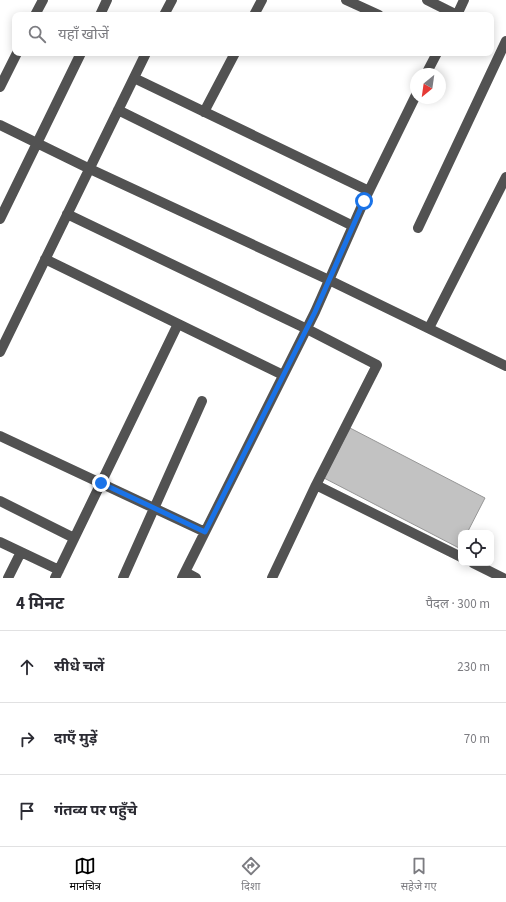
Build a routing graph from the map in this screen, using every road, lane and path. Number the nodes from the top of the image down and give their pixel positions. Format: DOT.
graph roads {
  1 [pos="42,0"];
  2 [pos="107,0"];
  3 [pos="172,0"];
  4 [pos="262,0"];
  5 [pos="346,0"];
  6 [pos="427,0"];
  7 [pos="464,0"];
  8 [pos="36,12"];
  9 [pos="101,12"];
  10 [pos="166,12"];
  11 [pos="256,12"];
  12 [pos="372,12"];
  13 [pos="451,12"];
  14 [pos="458,12"];
  15 [pos="506,41"];
  16 [pos="16,56"];
  17 [pos="80,56"];
  18 [pos="145,56"];
  19 [pos="233,56"];
  20 [pos="435,56"];
  21 [pos="429,68"];
  22 [pos="134,78"];
  23 [pos="0,88"];
  24 [pos="412,104"];
  25 [pos="118,110"];
  26 [pos="204,112"];
  27 [pos="0,125"];
  28 [pos="37,144"];
  29 [pos="90,169"];
  30 [pos="506,177"];
  31 [pos="369,191"];
  32 [pos="67,214"];
  33 [pos="0,219"];
  34 [pos="353,226"];
  35 [pos="418,228"];
  36 [pos="45,259"];
  37 [pos="329,280"];
  38 [pos="178,324"];
  39 [pos="429,328"];
  40 [pos="307,329"];
  41 [pos="0,352"];
  42 [pos="506,366"];
  43 [pos="283,375"];
  44 [pos="202,401"];
  45 [pos="0,436"];
  46 [pos="101,483"];
  47 [pos="316,485"];
  48 [pos="0,501"];
  49 [pos="154,508"];
  50 [pos="205,532"];
  51 [pos="74,538"];
  52 [pos="0,542"];
  53 [pos="21,552"];
  54 [pos="458,556"];
  55 [pos="479,566"];
  56 [pos="57,574"];
  57 [pos="184,575"];
  58 [pos="8,578"];
  59 [pos="123,578"];
  60 [pos="196,578"];
  61 [pos="272,578"];
  62 [pos="503,578"];
  1 -- 8 [label="street"];
  2 -- 9 [label="street"];
  3 -- 10 [label="street"];
  4 -- 11 [label="street"];
  5 -- 12 [label="street"];
  6 -- 13 [label="street"];
  7 -- 14 [label="street"];
  15 -- 35 [label="street"];
  16 -- 23 [label="street"];
  17 -- 28 [label="street"];
  18 -- 22 [label="street"];
  19 -- 26 [label="street"];
  20 -- 21 [label="street"];
  22 -- 25 [label="street"];
  22 -- 26 [label="street"];
  24 -- 31 [label="street"];
  25 -- 29 [label="street"];
  25 -- 34 [label="street"];
  26 -- 31 [label="street"];
  27 -- 28 [label="street"];
  28 -- 29 [label="street"];
  28 -- 33 [label="street"];
  29 -- 32 [label="street"];
  29 -- 37 [label="street"];
  30 -- 39 [label="street"];
  31 -- 34 [label="street"];
  32 -- 36 [label="street"];
  32 -- 40 [label="street"];
  34 -- 37 [label="street"];
  36 -- 38 [label="street"];
  36 -- 41 [label="street"];
  37 -- 39 [label="street"];
  37 -- 40 [label="street"];
  38 -- 43 [label="street"];
  38 -- 46 [label="street"];
  39 -- 42 [label="street"];
  40 -- 43 [label="street"];
  40 -- 47 [label="street"];
  43 -- 50 [label="street"];
  44 -- 49 [label="street"];
  45 -- 46 [label="street"];
  46 -- 49 [label="street"];
  46 -- 51 [label="street"];
  47 -- 54 [label="street"];
  47 -- 61 [label="street"];
  48 -- 51 [label="street"];
  49 -- 50 [label="street"];
  49 -- 59 [label="street"];
  50 -- 57 [label="street"];
  51 -- 56 [label="street"];
  52 -- 53 [label="street"];
  53 -- 56 [label="street"];
  53 -- 58 [label="street"];
  55 -- 62 [label="street"];
  57 -- 60 [label="street"];
}
